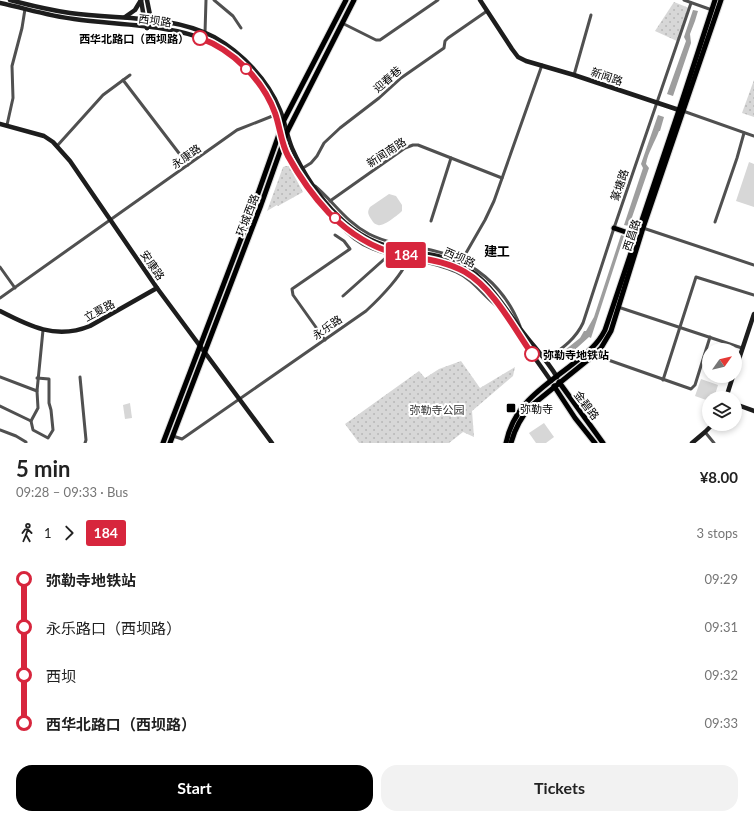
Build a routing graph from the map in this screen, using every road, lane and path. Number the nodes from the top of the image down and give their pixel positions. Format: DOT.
graph roads {
  1 [pos="10,0"];
  2 [pos="141,0"];
  3 [pos="147,0"];
  4 [pos="206,0"];
  5 [pos="214,0"];
  6 [pos="346,0"];
  7 [pos="354,0"];
  8 [pos="438,0"];
  9 [pos="480,0"];
  10 [pos="684,0"];
  11 [pos="715,0"];
  12 [pos="721,0"];
  13 [pos="0,3"];
  14 [pos="691,3"];
  15 [pos="149,7"];
  16 [pos="25,9"];
  17 [pos="712,10"];
  18 [pos="487,11"];
  19 [pos="591,15"];
  20 [pos="123,17"];
  21 [pos="144,19"];
  22 [pos="151,20"];
  23 [pos="165,22"];
  24 [pos="342,23"];
  25 [pos="147,28"];
  26 [pos="241,28"];
  27 [pos="205,33"];
  28 [pos="542,65"];
  29 [pos="130,75"];
  30 [pos="574,75"];
  31 [pos="123,80"];
  32 [pos="657,103"];
  33 [pos="681,111"];
  34 [pos="275,115"];
  35 [pos="284,120"];
  36 [pos="0,124"];
  37 [pos="7,125"];
  38 [pos="280,132"];
  39 [pos="287,132"];
  40 [pos="744,133"];
  41 [pos="754,136"];
  42 [pos="283,144"];
  43 [pos="57,146"];
  44 [pos="451,158"];
  45 [pos="188,165"];
  46 [pos="303,168"];
  47 [pos="502,178"];
  48 [pos="312,183"];
  49 [pos="330,201"];
  50 [pos="333,217"];
  51 [pos="111,220"];
  52 [pos="430,221"];
  53 [pos="715,222"];
  54 [pos="614,228"];
  55 [pos="643,228"];
  56 [pos="335,235"];
  57 [pos="637,236"];
  58 [pos="389,255"];
  59 [pos="408,257"];
  60 [pos="462,260"];
  61 [pos="754,265"];
  62 [pos="0,267"];
  63 [pos="15,288"];
  64 [pos="157,288"];
  65 [pos="754,295"];
  66 [pos="343,296"];
  67 [pos="0,298"];
  68 [pos="618,307"];
  69 [pos="0,310"];
  70 [pos="754,314"];
  71 [pos="679,326"];
  72 [pos="43,330"];
  73 [pos="522,330"];
  74 [pos="710,337"];
  75 [pos="325,340"];
  76 [pos="727,343"];
  77 [pos="200,345"];
  78 [pos="742,348"];
  79 [pos="205,352"];
  80 [pos="594,355"];
  81 [pos="546,360"];
  82 [pos="0,376"];
  83 [pos="80,377"];
  84 [pos="556,377"];
  85 [pos="37,378"];
  86 [pos="663,380"];
  87 [pos="551,382"];
  88 [pos="557,386"];
  89 [pos="37,391"];
  90 [pos="240,399"];
  91 [pos="0,406"];
  92 [pos="742,407"];
  93 [pos="754,411"];
  94 [pos="31,421"];
  95 [pos="0,430"];
  96 [pos="705,432"];
  97 [pos="173,436"];
  98 [pos="26,443"];
  99 [pos="85,443"];
  100 [pos="163,443"];
  101 [pos="170,443"];
  102 [pos="272,443"];
  103 [pos="506,443"];
  104 [pos="511,443"];
  105 [pos="595,443"];
  106 [pos="603,443"];
  107 [pos="692,443"];
  108 [pos="714,443"];
  1 -- 20 [label="main road, 西坝路"];
  2 -- 20 [label="main road"];
  2 -- 21 [label="main road"];
  3 -- 15 [label="main road"];
  4 -- 27 [label="street"];
  5 -- 26 [label="street"];
  6 -- 35 [label="main road, 环城西路"];
  7 -- 24 [label="main road, 环城西路"];
  8 -- 24 [label="street"];
  9 -- 18 [label="main road, 新闻路"];
  10 -- 14 [label="street"];
  11 -- 17 [label="main road, 西昌路"];
  12 -- 33 [label="main road, 西昌路"];
  13 -- 16 [label="main road, 西坝路"];
  14 -- 17 [label="street"];
  14 -- 32 [label="street, 篆塘路"];
  15 -- 22 [label="main road"];
  15 -- 23 [label="main road"];
  16 -- 25 [label="main road, 西坝路"];
  16 -- 37 [label="street"];
  17 -- 33 [label="main road, 西昌路"];
  18 -- 28 [label="main road, 新闻路"];
  18 -- 46 [label="street, 迎春巷"];
  19 -- 30 [label="street"];
  20 -- 21 [label="main road, 西坝路"];
  21 -- 22 [label="main road, 西坝路"];
  21 -- 25 [label="main road"];
  22 -- 23 [label="main road, 西坝路"];
  22 -- 25 [label="main road"];
  23 -- 27 [label="main road, 西坝路"];
  24 -- 39 [label="main road, 环城西路"];
  25 -- 34 [label="main road, 西坝路"];
  27 -- 35 [label="main road, 西坝路"];
  28 -- 30 [label="main road, 新闻路"];
  28 -- 47 [label="street"];
  29 -- 31 [label="street"];
  30 -- 32 [label="main road, 新闻路"];
  31 -- 43 [label="street"];
  31 -- 45 [label="street"];
  32 -- 33 [label="main road, 新闻路"];
  32 -- 54 [label="street, 篆塘路"];
  33 -- 40 [label="street, 新闻路"];
  33 -- 55 [label="main road, 西昌路"];
  33 -- 57 [label="main road, 西昌路"];
  34 -- 38 [label="main road, 西坝路"];
  34 -- 45 [label="street, 永康路"];
  35 -- 38 [label="main road, 环城西路"];
  35 -- 39 [label="main road, 西坝路"];
  36 -- 37 [label="main road, 安康路"];
  37 -- 43 [label="main road, 安康路"];
  38 -- 42 [label="main road, 西坝路"];
  38 -- 77 [label="main road, 环城西路"];
  39 -- 42 [label="main road, 环城西路"];
  39 -- 46 [label="main road, 西坝路"];
  40 -- 41 [label="street, 新闻路"];
  40 -- 53 [label="street"];
  42 -- 50 [label="main road, 西坝路"];
  42 -- 79 [label="main road, 环城西路"];
  43 -- 51 [label="main road, 安康路"];
  44 -- 47 [label="street, 新闻南路"];
  44 -- 49 [label="street, 新闻南路"];
  44 -- 52 [label="street"];
  45 -- 51 [label="street, 永康路"];
  46 -- 48 [label="main road, 西坝路"];
  47 -- 60 [label="street"];
  48 -- 49 [label="street"];
  48 -- 73 [label="main road, 西坝路"];
  49 -- 60 [label="street"];
  50 -- 58 [label="street"];
  50 -- 59 [label="main road, 西坝路"];
  51 -- 63 [label="street"];
  51 -- 64 [label="main road, 安康路"];
  54 -- 57 [label="main road"];
  54 -- 81 [label="street, 篆塘路"];
  55 -- 61 [label="street"];
  55 -- 68 [label="main road, 西昌路"];
  56 -- 75 [label="street"];
  57 -- 84 [label="main road, 西昌路"];
  58 -- 59 [label="street"];
  58 -- 66 [label="street"];
  59 -- 75 [label="street, 永乐路"];
  59 -- 87 [label="main road, 西坝路"];
  60 -- 73 [label="street"];
  62 -- 63 [label="street"];
  63 -- 67 [label="street"];
  64 -- 72 [label="main road, 立夏路"];
  64 -- 77 [label="main road, 安康路"];
  65 -- 71 [label="street"];
  68 -- 71 [label="street"];
  68 -- 80 [label="main road, 西昌路"];
  69 -- 72 [label="main road, 立夏路"];
  70 -- 78 [label="main road"];
  71 -- 74 [label="street"];
  71 -- 86 [label="street"];
  72 -- 85 [label="street"];
  73 -- 81 [label="main road, 西坝路"];
  74 -- 76 [label="street"];
  74 -- 86 [label="street"];
  75 -- 90 [label="street, 永乐路"];
  77 -- 79 [label="main road, 安康路"];
  77 -- 100 [label="main road, 环城西路"];
  79 -- 90 [label="main road, 安康路"];
  79 -- 97 [label="main road, 环城西路"];
  80 -- 86 [label="street"];
  80 -- 88 [label="main road, 西昌路"];
  81 -- 84 [label="main road, 西坝路"];
  82 -- 89 [label="street"];
  83 -- 99 [label="street"];
  84 -- 87 [label="main road, 西昌路"];
  84 -- 88 [label="main road, 金碧路"];
  85 -- 89 [label="street"];
  85 -- 94 [label="street"];
  87 -- 88 [label="main road, 金碧路"];
  87 -- 103 [label="main road, 西昌路"];
  88 -- 104 [label="main road, 西昌路"];
  88 -- 105 [label="main road, 金碧路"];
  88 -- 106 [label="main road, 金碧路"];
  89 -- 94 [label="street"];
  90 -- 97 [label="street, 永乐路"];
  90 -- 102 [label="main road, 安康路"];
  91 -- 94 [label="street"];
  92 -- 93 [label="main road"];
  95 -- 98 [label="street"];
  96 -- 107 [label="main road"];
  96 -- 108 [label="street"];
  97 -- 101 [label="main road, 环城西路"];
}
